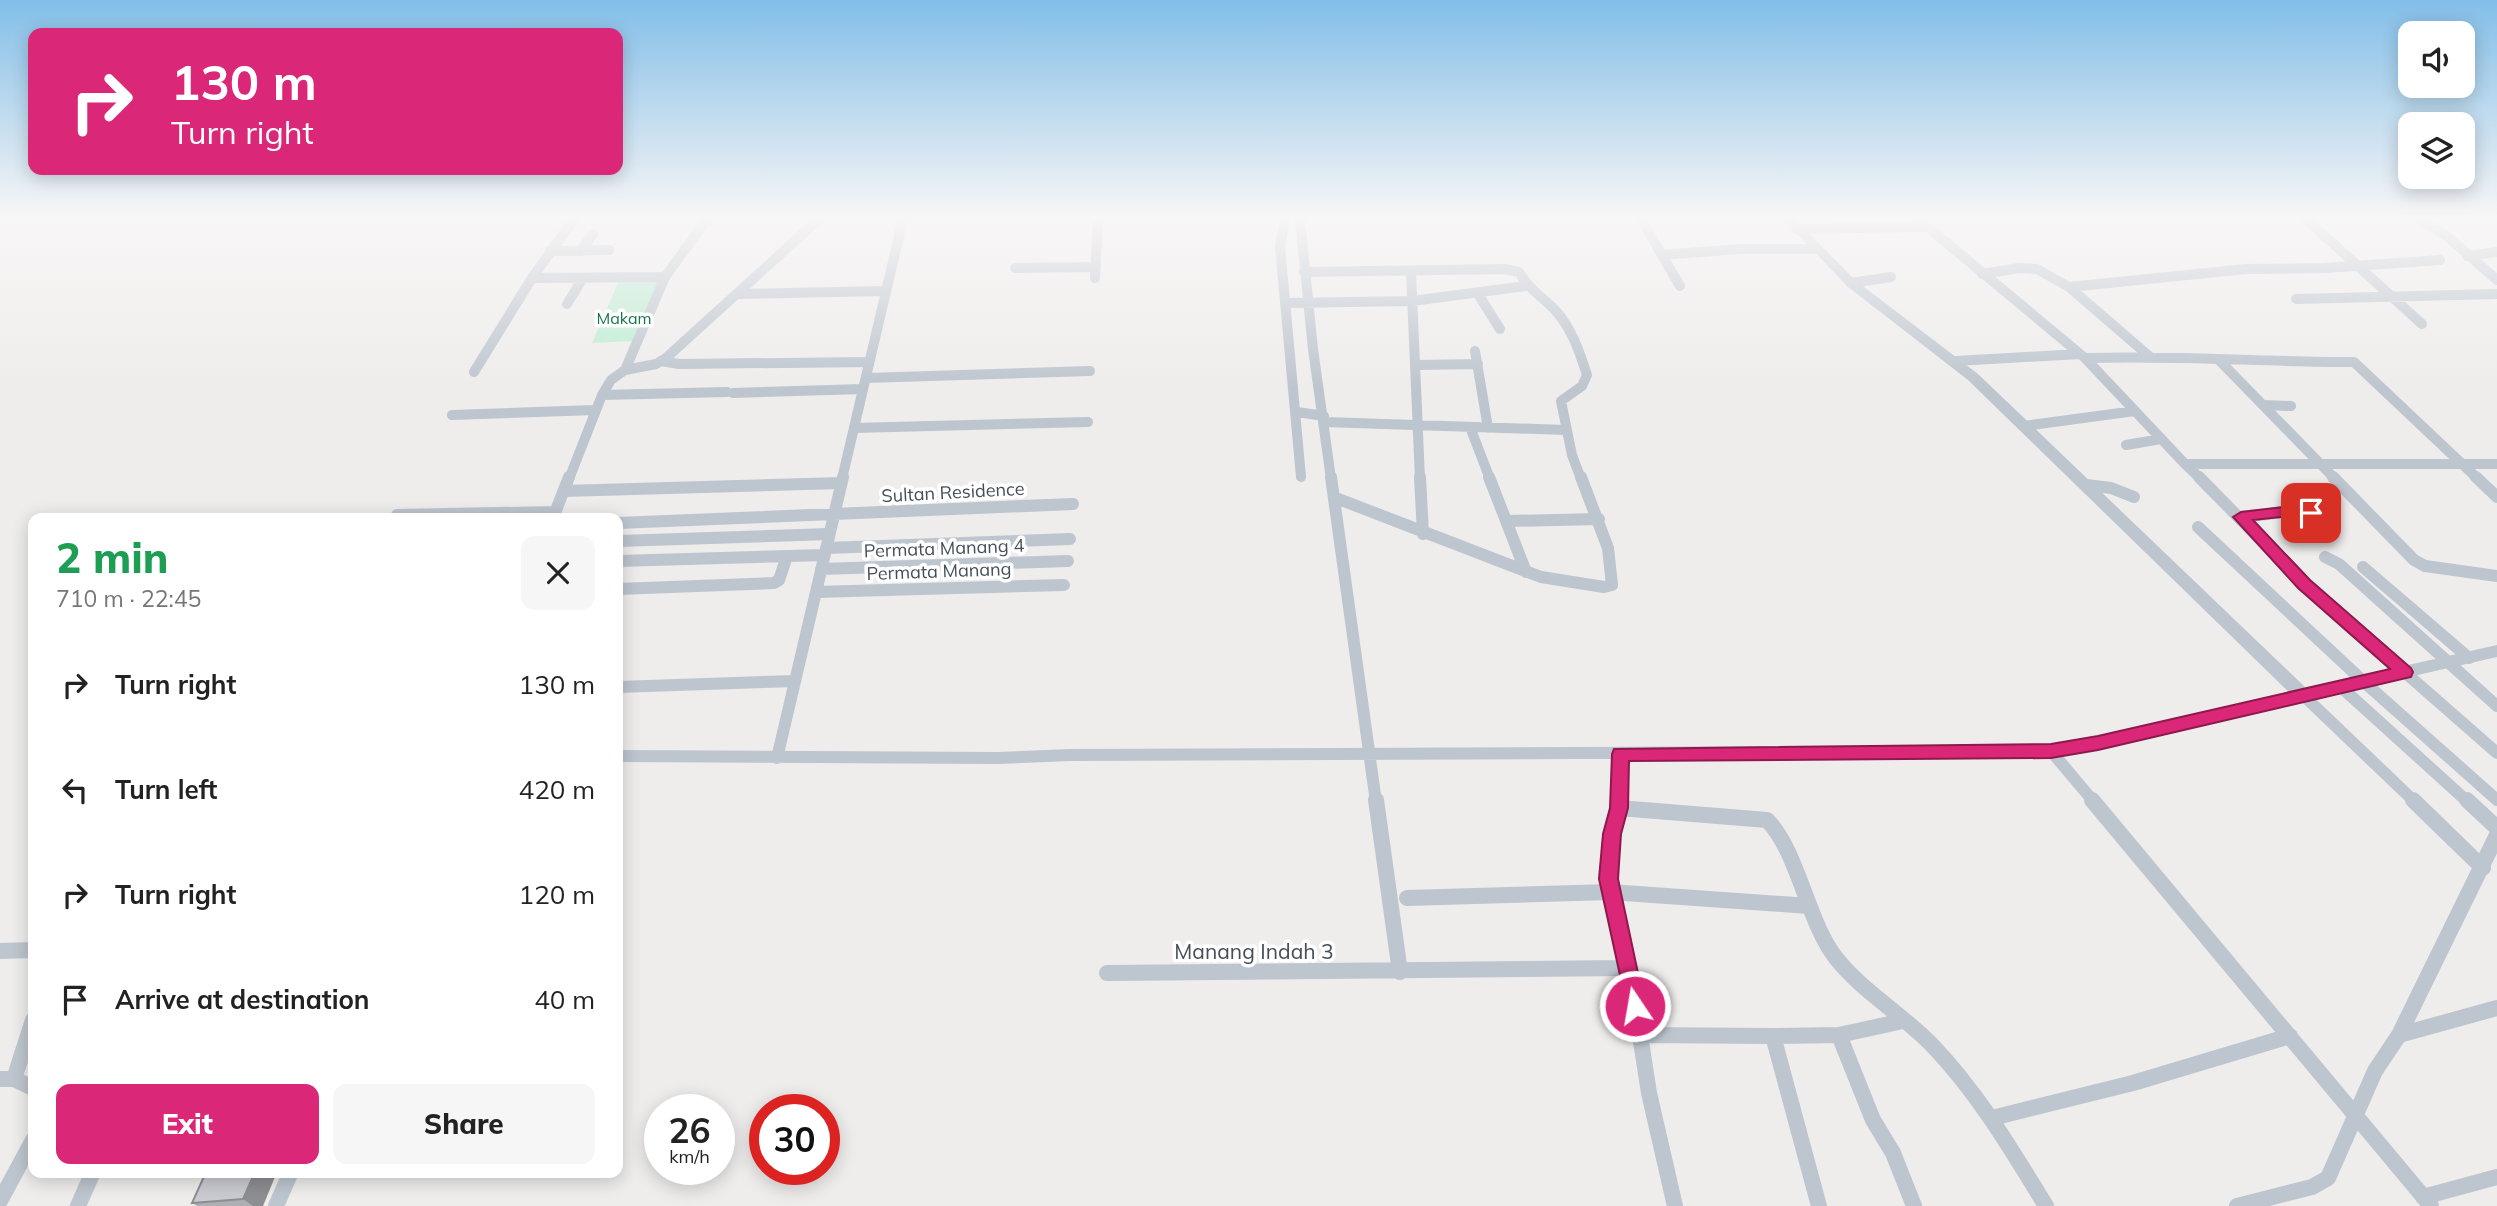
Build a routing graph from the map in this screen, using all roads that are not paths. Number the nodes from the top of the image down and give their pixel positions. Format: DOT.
graph roads {
  1 [pos="534,275"];
  2 [pos="667,275"];
  3 [pos="758,275"];
  4 [pos="890,275"];
  5 [pos="1283,275"];
  6 [pos="1304,275"];
  7 [pos="1411,275"];
  8 [pos="1519,275"];
  9 [pos="1674,275"];
  10 [pos="1843,275"];
  11 [pos="1984,275"];
  12 [pos="2053,275"];
  13 [pos="2199,275"];
  14 [pos="2367,275"];
  15 [pos="1891,277"];
  16 [pos="532,278"];
  17 [pos="583,278"];
  18 [pos="665,278"];
  19 [pos="1851,283"];
  20 [pos="1526,286"];
  21 [pos="1680,286"];
  22 [pos="2069,287"];
  23 [pos="886,290"];
  24 [pos="738,294"];
  25 [pos="1478,294"];
  26 [pos="2497,295"];
  27 [pos="2390,296"];
  28 [pos="2296,299"];
  29 [pos="1412,301"];
  30 [pos="1308,302"];
  31 [pos="1286,303"];
  32 [pos="568,304"];
  33 [pos="2421,324"];
  34 [pos="1500,329"];
  35 [pos="1475,351"];
  36 [pos="2082,356"];
  37 [pos="2149,356"];
  38 [pos="2218,359"];
  39 [pos="661,361"];
  40 [pos="1956,361"];
  41 [pos="869,362"];
  42 [pos="1415,365"];
  43 [pos="1478,365"];
  44 [pos="625,370"];
  45 [pos="1090,371"];
  46 [pos="474,372"];
  47 [pos="864,383"];
  48 [pos="602,395"];
  49 [pos="2263,405"];
  50 [pos="2291,405"];
  51 [pos="594,411"];
  52 [pos="2134,411"];
  53 [pos="1297,412"];
  54 [pos="452,415"];
  55 [pos="1324,419"];
  56 [pos="1088,422"];
  57 [pos="1418,426"];
  58 [pos="2024,426"];
  59 [pos="1470,427"];
  60 [pos="854,428"];
  61 [pos="1488,428"];
  62 [pos="1566,430"];
  63 [pos="2161,439"];
  64 [pos="2126,445"];
  65 [pos="2185,464"];
  66 [pos="2320,464"];
  67 [pos="2497,464"];
  68 [pos="2465,466"];
  69 [pos="1301,477"];
  70 [pos="841,483"];
  71 [pos="2086,485"];
  72 [pos="564,491"];
  73 [pos="2134,497"];
  74 [pos="2497,497"];
  75 [pos="1336,498"];
  76 [pos="1073,504"];
  77 [pos="555,513"];
  78 [pos="2311,513"];
  79 [pos="833,515"];
  80 [pos="2241,517"];
  81 [pos="1599,519"];
  82 [pos="1507,521"];
  83 [pos="623,523"];
  84 [pos="2198,527"];
  85 [pos="829,534"];
  86 [pos="1423,534"];
  87 [pos="1070,539"];
  88 [pos="623,541"];
  89 [pos="825,551"];
  90 [pos="787,556"];
  91 [pos="2325,557"];
  92 [pos="623,561"];
  93 [pos="1068,561"];
  94 [pos="2363,567"];
  95 [pos="821,569"];
  96 [pos="1526,572"];
  97 [pos="2497,576"];
  98 [pos="1064,585"];
  99 [pos="623,589"];
  100 [pos="816,592"];
  101 [pos="2497,651"];
  102 [pos="2469,657"];
  103 [pos="2448,663"];
  104 [pos="2405,672"];
  105 [pos="795,681"];
  106 [pos="2364,682"];
  107 [pos="623,687"];
  108 [pos="2341,687"];
  109 [pos="2303,695"];
  110 [pos="2497,706"];
  111 [pos="2051,751"];
  112 [pos="1370,753"];
  113 [pos="2497,753"];
  114 [pos="1621,754"];
  115 [pos="623,756"];
  116 [pos="777,758"];
  117 [pos="2497,800"];
  118 [pos="1619,808"];
  119 [pos="2497,828"];
  120 [pos="2497,835"];
  121 [pos="2483,869"];
  122 [pos="1610,892"];
  123 [pos="1407,898"];
  124 [pos="1809,906"];
  125 [pos="28,950"];
  126 [pos="0,951"];
  127 [pos="1627,968"];
  128 [pos="1400,972"];
  129 [pos="1107,973"];
  130 [pos="2497,1007"];
  131 [pos="1903,1021"];
  132 [pos="28,1031"];
  133 [pos="1640,1035"];
  134 [pos="1839,1035"];
  135 [pos="2399,1035"];
  136 [pos="1773,1036"];
  137 [pos="2290,1036"];
  138 [pos="7,1079"];
  139 [pos="28,1086"];
  140 [pos="2356,1116"];
  141 [pos="1992,1118"];
  142 [pos="28,1149"];
  143 [pos="2497,1177"];
  144 [pos="90,1178"];
  145 [pos="288,1178"];
  146 [pos="0,1201"];
  147 [pos="2427,1201"];
  148 [pos="78,1206"];
  149 [pos="276,1206"];
  150 [pos="1675,1206"];
  151 [pos="1819,1206"];
  152 [pos="1914,1206"];
  153 [pos="2046,1206"];
  154 [pos="2237,1206"];
  1 -- 16 [label="street"];
  2 -- 18 [label="street"];
  3 -- 24 [label="street"];
  4 -- 23 [label="street"];
  5 -- 31 [label="street"];
  6 -- 30 [label="street"];
  7 -- 29 [label="street"];
  8 -- 20 [label="street"];
  9 -- 21 [label="street"];
  10 -- 19 [label="street"];
  11 -- 36 [label="street"];
  12 -- 22 [label="street"];
  13 -- 22 [label="street"];
  14 -- 27 [label="street"];
  15 -- 19 [label="street"];
  16 -- 17 [label="street"];
  16 -- 46 [label="street"];
  17 -- 18 [label="street"];
  17 -- 32 [label="street"];
  18 -- 44 [label="street"];
  19 -- 40 [label="street"];
  20 -- 25 [label="street"];
  20 -- 62 [label="street"];
  22 -- 37 [label="street"];
  23 -- 24 [label="street"];
  23 -- 41 [label="street"];
  24 -- 39 [label="street"];
  25 -- 29 [label="street"];
  25 -- 34 [label="street"];
  26 -- 27 [label="street"];
  27 -- 28 [label="street"];
  27 -- 33 [label="street"];
  29 -- 30 [label="street"];
  29 -- 42 [label="street"];
  30 -- 31 [label="street"];
  30 -- 55 [label="street"];
  31 -- 53 [label="street"];
  35 -- 43 [label="street"];
  36 -- 37 [label="street"];
  36 -- 40 [label="street"];
  36 -- 52 [label="street"];
  37 -- 38 [label="street"];
  38 -- 49 [label="street"];
  38 -- 68 [label="street"];
  39 -- 41 [label="street"];
  39 -- 44 [label="street"];
  40 -- 58 [label="street"];
  41 -- 47 [label="street"];
  42 -- 43 [label="street"];
  42 -- 57 [label="street"];
  43 -- 61 [label="street"];
  44 -- 48 [label="street"];
  45 -- 47 [label="street"];
  47 -- 48 [label="street"];
  47 -- 60 [label="street"];
  48 -- 51 [label="street"];
  49 -- 50 [label="street"];
  49 -- 66 [label="street"];
  51 -- 54 [label="street"];
  51 -- 72 [label="street"];
  52 -- 58 [label="street"];
  52 -- 63 [label="street"];
  53 -- 55 [label="street"];
  53 -- 69 [label="street"];
  55 -- 57 [label="street"];
  55 -- 75 [label="street"];
  56 -- 60 [label="street"];
  57 -- 59 [label="street"];
  57 -- 86 [label="street"];
  58 -- 71 [label="street"];
  59 -- 61 [label="street"];
  59 -- 82 [label="street"];
  60 -- 70 [label="street"];
  61 -- 62 [label="street"];
  62 -- 81 [label="street"];
  63 -- 64 [label="street"];
  63 -- 65 [label="street"];
  65 -- 66 [label="street"];
  65 -- 80 [label="street"];
  66 -- 68 [label="street"];
  66 -- 97 [label="street"];
  67 -- 68 [label="street"];
  68 -- 74 [label="street"];
  70 -- 72 [label="street"];
  70 -- 79 [label="street"];
  71 -- 73 [label="street"];
  71 -- 109 [label="street"];
  72 -- 77 [label="street"];
  75 -- 86 [label="street"];
  75 -- 112 [label="street"];
  76 -- 79 [label="street, Sultan Residence"];
  78 -- 80 [label="street"];
  79 -- 83 [label="street"];
  79 -- 85 [label="street"];
  80 -- 104 [label="street"];
  81 -- 82 [label="street"];
  81 -- 96 [label="street"];
  82 -- 96 [label="street"];
  84 -- 106 [label="street"];
  85 -- 88 [label="street"];
  85 -- 89 [label="street"];
  86 -- 96 [label="street"];
  87 -- 89 [label="street"];
  89 -- 90 [label="street"];
  89 -- 95 [label="street"];
  90 -- 92 [label="street"];
  90 -- 99 [label="street"];
  91 -- 103 [label="street"];
  93 -- 95 [label="street, Permata Manang 4"];
  94 -- 102 [label="street"];
  95 -- 100 [label="street"];
  98 -- 100 [label="street, Permata Manang"];
  100 -- 105 [label="street"];
  101 -- 102 [label="street"];
  102 -- 103 [label="street"];
  103 -- 104 [label="street"];
  103 -- 110 [label="street"];
  104 -- 106 [label="street"];
  104 -- 113 [label="street"];
  105 -- 107 [label="street"];
  105 -- 116 [label="street"];
  106 -- 108 [label="street"];
  106 -- 117 [label="street"];
  108 -- 109 [label="street"];
  108 -- 119 [label="street"];
  109 -- 111 [label="street"];
  109 -- 121 [label="street"];
  111 -- 114 [label="street"];
  111 -- 137 [label="street"];
  112 -- 114 [label="street"];
  112 -- 116 [label="street"];
  112 -- 128 [label="street"];
  114 -- 118 [label="street"];
  115 -- 116 [label="street"];
  118 -- 122 [label="street"];
  118 -- 124 [label="street"];
  120 -- 121 [label="street"];
  121 -- 135 [label="street"];
  122 -- 123 [label="street"];
  122 -- 124 [label="street"];
  122 -- 127 [label="street"];
  124 -- 131 [label="street"];
  125 -- 126 [label="street"];
  127 -- 128 [label="street, Manang Indah 3"];
  127 -- 133 [label="street"];
  128 -- 129 [label="street, Manang Indah 3"];
  130 -- 135 [label="street"];
  131 -- 134 [label="street"];
  131 -- 141 [label="street"];
  132 -- 138 [label="street"];
  133 -- 136 [label="street"];
  133 -- 150 [label="street"];
  134 -- 136 [label="street"];
  134 -- 152 [label="street"];
  135 -- 140 [label="street"];
  136 -- 151 [label="street"];
  137 -- 140 [label="street"];
  137 -- 141 [label="street"];
  138 -- 139 [label="street"];
  140 -- 147 [label="street"];
  140 -- 154 [label="street"];
  141 -- 153 [label="street"];
  142 -- 146 [label="street"];
  143 -- 147 [label="street"];
  144 -- 148 [label="street"];
  145 -- 149 [label="street"];
}
